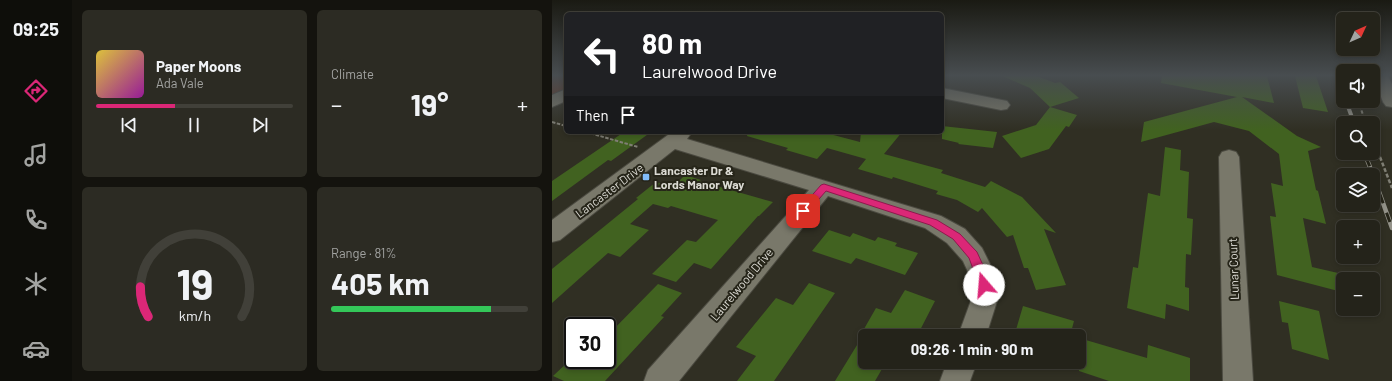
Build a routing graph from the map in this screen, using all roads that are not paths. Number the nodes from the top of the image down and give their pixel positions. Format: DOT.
graph roads {
  1 [pos="946,94"];
  2 [pos="564,95"];
  3 [pos="552,102"];
  4 [pos="1001,105"];
  5 [pos="678,137"];
  6 [pos="1229,157"];
  7 [pos="824,187"];
  8 [pos="552,233"];
  9 [pos="974,329"];
  10 [pos="658,381"];
  11 [pos="1238,381"];
  1 -- 4 [label="street"];
  2 -- 3 [label="street"];
  5 -- 7 [label="street"];
  5 -- 8 [label="street, Lancaster Drive"];
  6 -- 11 [label="street, Lunar Court"];
  7 -- 9 [label="street"];
  7 -- 10 [label="street, Laurelwood Drive"];
}
